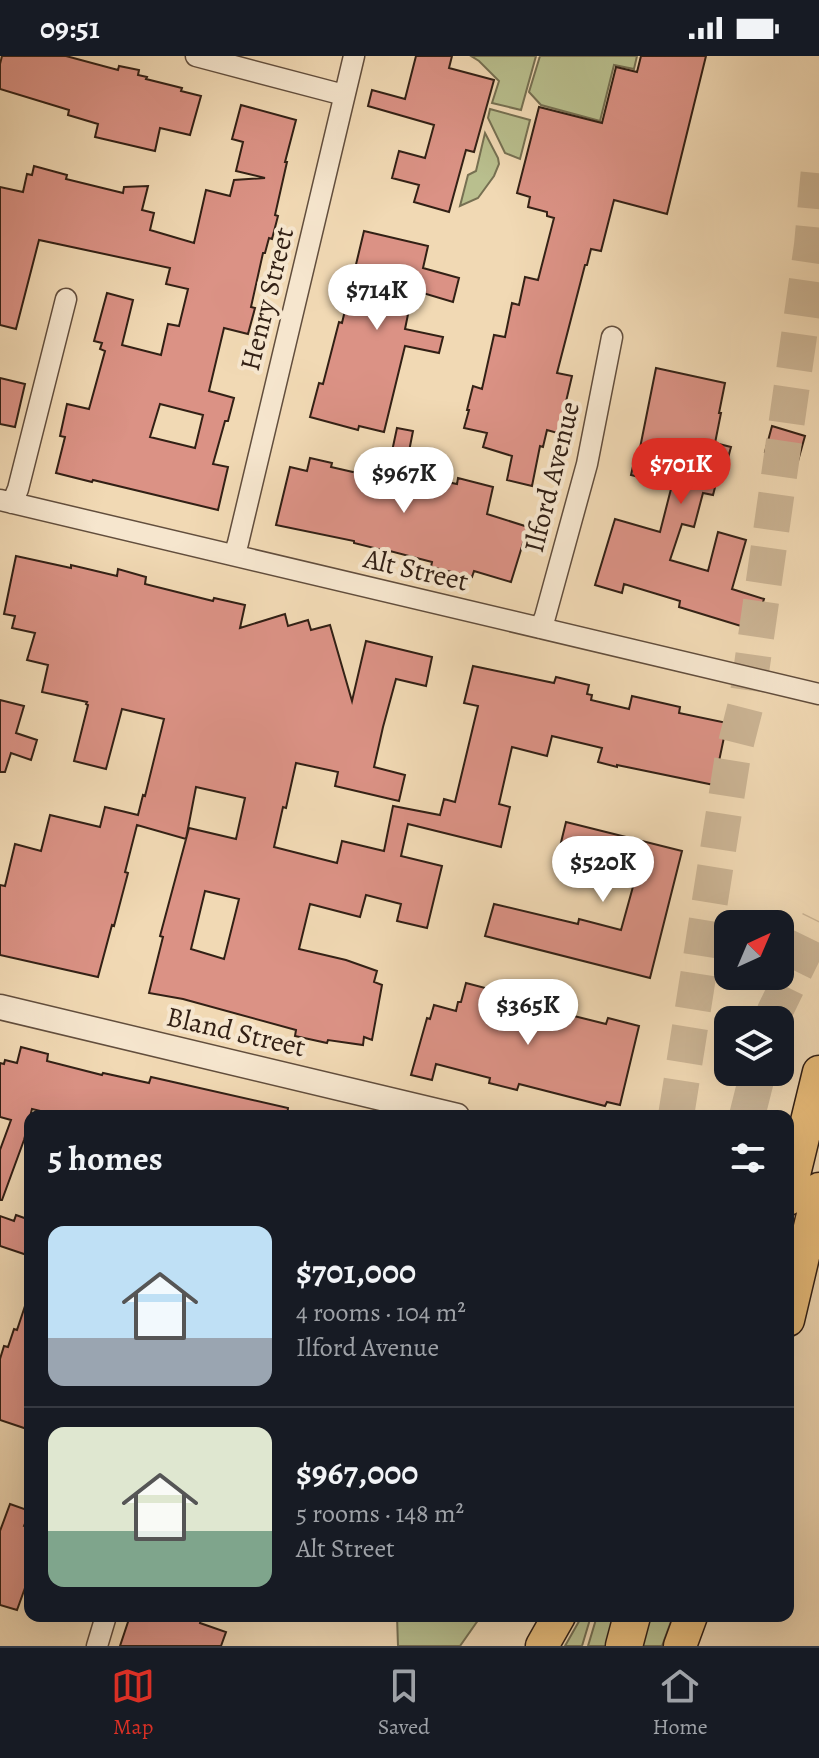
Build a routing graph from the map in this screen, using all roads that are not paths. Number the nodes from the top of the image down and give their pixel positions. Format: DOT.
graph roads {
  1 [pos="196,56"];
  2 [pos="354,56"];
  3 [pos="344,95"];
  4 [pos="66,299"];
  5 [pos="612,337"];
  6 [pos="6,501"];
  7 [pos="234,555"];
  8 [pos="540,628"];
  9 [pos="819,694"];
  10 [pos="0,1007"];
  11 [pos="819,1072"];
  12 [pos="432,1110"];
  13 [pos="804,1192"];
  14 [pos="794,1272"];
  15 [pos="104,1622"];
  16 [pos="556,1622"];
  17 [pos="630,1622"];
  18 [pos="689,1622"];
  19 [pos="97,1646"];
  20 [pos="542,1646"];
  21 [pos="624,1646"];
  22 [pos="680,1646"];
  1 -- 3 [label="street"];
  2 -- 3 [label="street, Henry Street"];
  3 -- 7 [label="street, Henry Street"];
  4 -- 6 [label="street"];
  5 -- 8 [label="street, Ilford Avenue"];
  6 -- 7 [label="street, Alt Street"];
  7 -- 8 [label="street, Alt Street"];
  8 -- 9 [label="street, Alt Street"];
  10 -- 12 [label="street, Bland Street"];
  11 -- 13 [label="main road"];
  13 -- 14 [label="main road"];
  15 -- 19 [label="street"];
  16 -- 20 [label="main road"];
  17 -- 21 [label="highway"];
  18 -- 22 [label="main road"];
}
